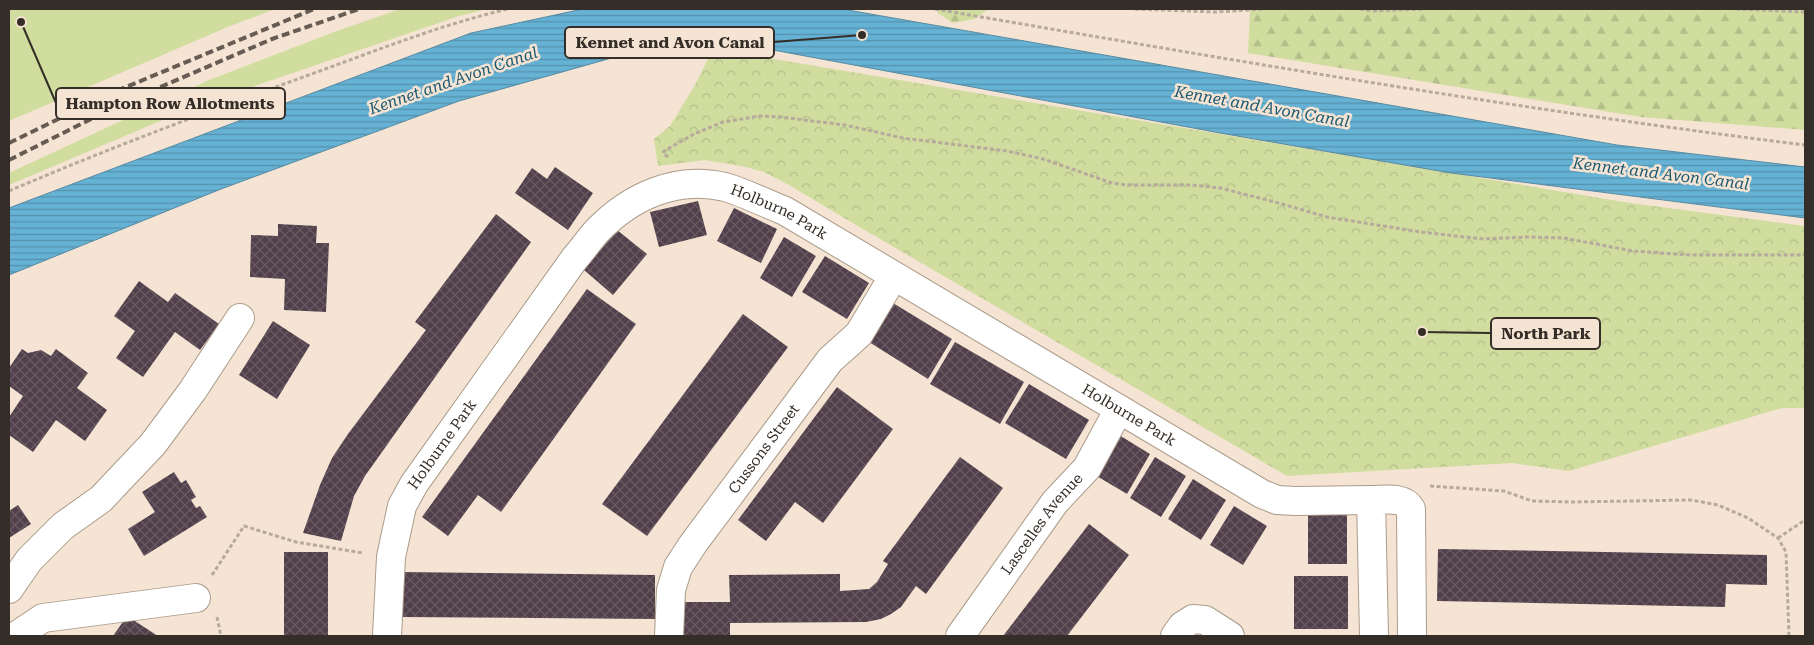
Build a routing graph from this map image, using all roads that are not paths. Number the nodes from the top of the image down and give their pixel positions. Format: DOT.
graph roads {
  1 [pos="893,276"];
  2 [pos="240,318"];
  3 [pos="1120,409"];
  4 [pos="1371,500"];
  5 [pos="203,588"];
  6 [pos="9,589"];
  7 [pos="21,633"];
  8 [pos="387,636"];
  9 [pos="669,636"];
  10 [pos="960,636"];
  11 [pos="1175,636"];
  12 [pos="1230,636"];
  13 [pos="1374,636"];
  14 [pos="1412,636"];
  1 -- 3 [label="street, Holburne Park"];
  1 -- 8 [label="street, Holburne Park"];
  1 -- 9 [label="street, Cussons Street"];
  2 -- 6 [label="street"];
  3 -- 4 [label="street, Holburne Park"];
  3 -- 10 [label="street, Lascelles Avenue"];
  4 -- 13 [label="street"];
  4 -- 14 [label="street, Holburne Park"];
  5 -- 7 [label="street"];
  11 -- 12 [label="street"];
}
